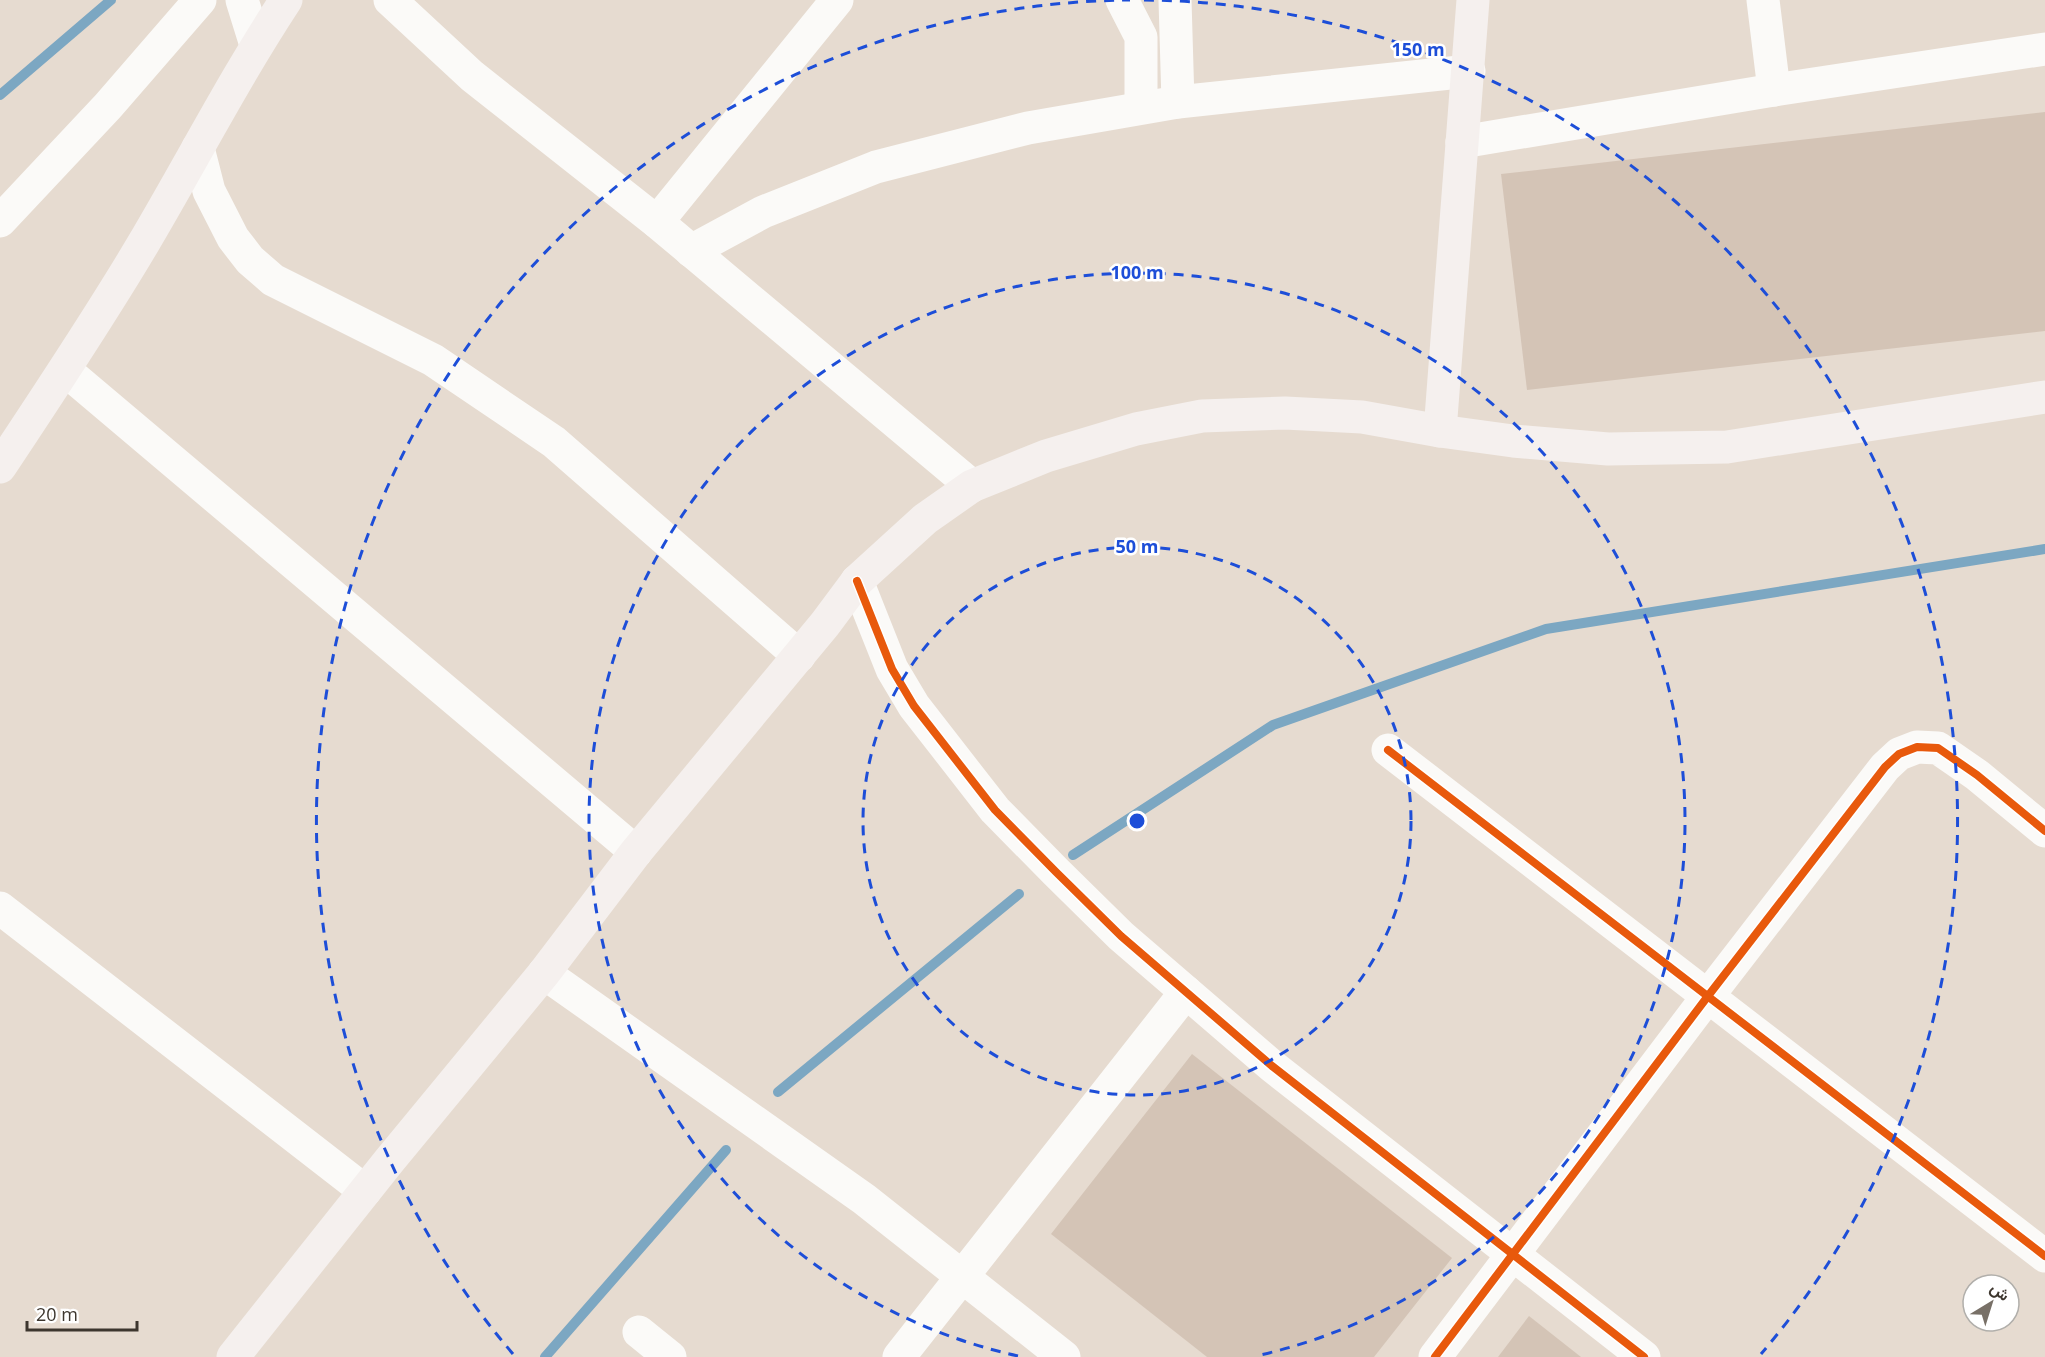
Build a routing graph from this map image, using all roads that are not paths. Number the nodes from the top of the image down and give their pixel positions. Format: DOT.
graph roads {
  1 [pos="201,0"];
  2 [pos="242,0"];
  3 [pos="286,0"];
  4 [pos="390,0"];
  5 [pos="837,0"];
  6 [pos="1122,0"];
  7 [pos="1175,0"];
  8 [pos="1473,0"];
  9 [pos="1763,0"];
  10 [pos="256,45"];
  11 [pos="2045,49"];
  12 [pos="1469,71"];
  13 [pos="1774,90"];
  14 [pos="1178,102"];
  15 [pos="1142,107"];
  16 [pos="1462,142"];
  17 [pos="198,148"];
  18 [pos="0,221"];
  19 [pos="657,222"];
  20 [pos="691,251"];
  21 [pos="65,370"];
  22 [pos="2045,397"];
  23 [pos="1440,431"];
  24 [pos="0,466"];
  25 [pos="972,486"];
  26 [pos="857,581"];
  27 [pos="799,656"];
  28 [pos="1388,750"];
  29 [pos="2045,831"];
  30 [pos="636,852"];
  31 [pos="0,908"];
  32 [pos="544,973"];
  33 [pos="1186,992"];
  34 [pos="1708,996"];
  35 [pos="365,1191"];
  36 [pos="1513,1253"];
  37 [pos="2045,1256"];
  38 [pos="963,1276"];
  39 [pos="639,1332"];
  40 [pos="240,1355"];
  41 [pos="670,1357"];
  42 [pos="899,1357"];
  43 [pos="1064,1357"];
  44 [pos="1436,1357"];
  45 [pos="1644,1357"];
  1 -- 18 [label="street"];
  2 -- 10 [label="street"];
  3 -- 10 [label="main road"];
  4 -- 19 [label="street"];
  5 -- 19 [label="street"];
  6 -- 15 [label="street"];
  7 -- 14 [label="street"];
  8 -- 12 [label="main road"];
  9 -- 13 [label="street"];
  10 -- 17 [label="main road"];
  11 -- 13 [label="street"];
  12 -- 14 [label="street"];
  12 -- 16 [label="main road"];
  13 -- 16 [label="street"];
  14 -- 15 [label="street"];
  15 -- 20 [label="street"];
  16 -- 23 [label="main road"];
  17 -- 21 [label="main road"];
  17 -- 27 [label="street"];
  19 -- 20 [label="street"];
  20 -- 25 [label="street"];
  21 -- 24 [label="main road"];
  21 -- 30 [label="street"];
  22 -- 23 [label="main road"];
  23 -- 25 [label="main road"];
  25 -- 26 [label="main road"];
  26 -- 27 [label="main road"];
  26 -- 33 [label="street"];
  27 -- 30 [label="main road"];
  28 -- 34 [label="street"];
  29 -- 34 [label="street"];
  30 -- 32 [label="main road"];
  31 -- 35 [label="street"];
  32 -- 35 [label="main road"];
  32 -- 38 [label="street"];
  33 -- 36 [label="street"];
  33 -- 38 [label="street"];
  34 -- 36 [label="street"];
  34 -- 37 [label="street"];
  35 -- 40 [label="main road"];
  36 -- 44 [label="street"];
  36 -- 45 [label="street"];
  38 -- 42 [label="street"];
  38 -- 43 [label="street"];
  39 -- 41 [label="street"];
}
